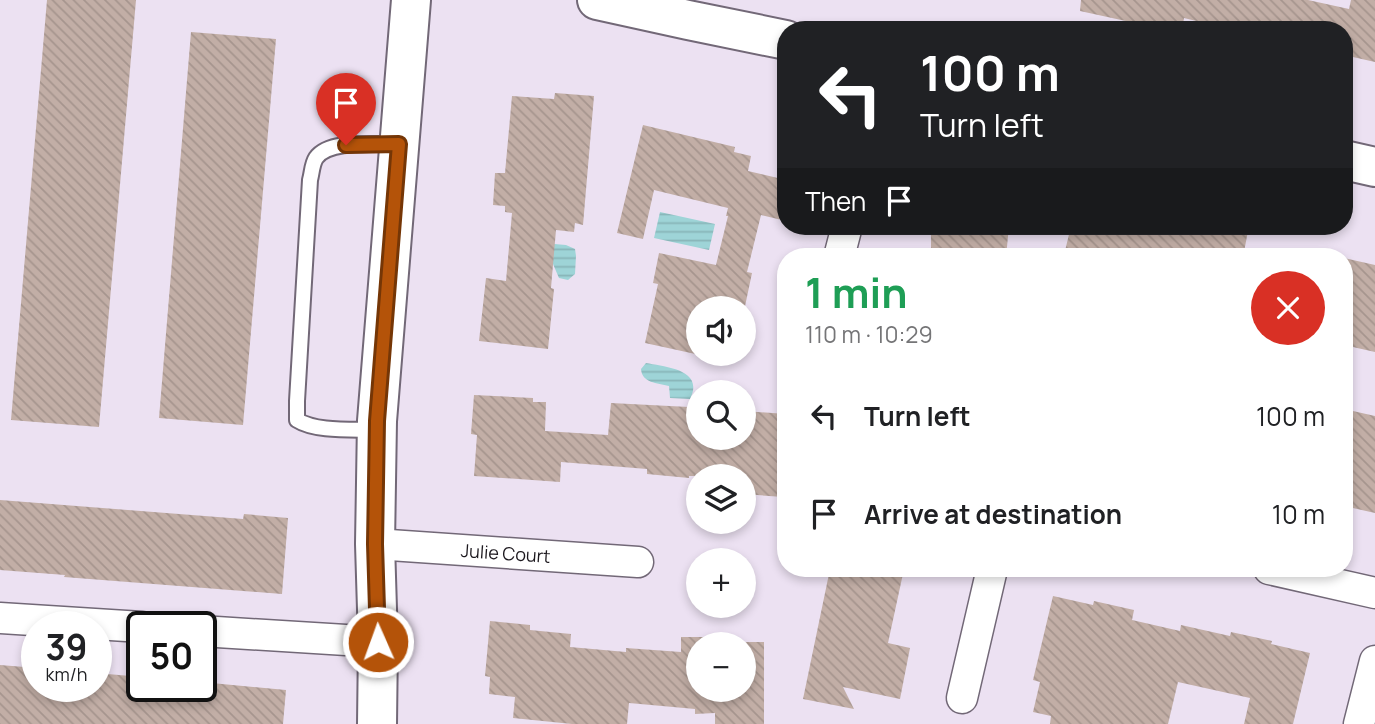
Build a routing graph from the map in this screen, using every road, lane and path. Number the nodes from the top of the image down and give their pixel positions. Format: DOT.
graph roads {
  1 [pos="411,0"];
  2 [pos="597,0"];
  3 [pos="777,38"];
  4 [pos="399,144"];
  5 [pos="1353,162"];
  6 [pos="1375,166"];
  7 [pos="377,430"];
  8 [pos="375,544"];
  9 [pos="638,562"];
  10 [pos="990,577"];
  11 [pos="1304,577"];
  12 [pos="1375,593"];
  13 [pos="0,618"];
  14 [pos="126,626"];
  15 [pos="217,632"];
  16 [pos="378,642"];
  17 [pos="1375,661"];
  18 [pos="962,698"];
  19 [pos="377,724"];
  20 [pos="1359,724"];
  1 -- 4 [label="main road"];
  2 -- 3 [label="main road"];
  4 -- 7 [label="main road"];
  4 -- 7 [label="lane"];
  5 -- 6 [label="main road"];
  7 -- 8 [label="main road"];
  8 -- 9 [label="street, Julie Court"];
  8 -- 16 [label="main road"];
  10 -- 18 [label="street"];
  11 -- 12 [label="street"];
  13 -- 14 [label="street"];
  15 -- 16 [label="street"];
  16 -- 19 [label="main road"];
  17 -- 20 [label="street"];
}
